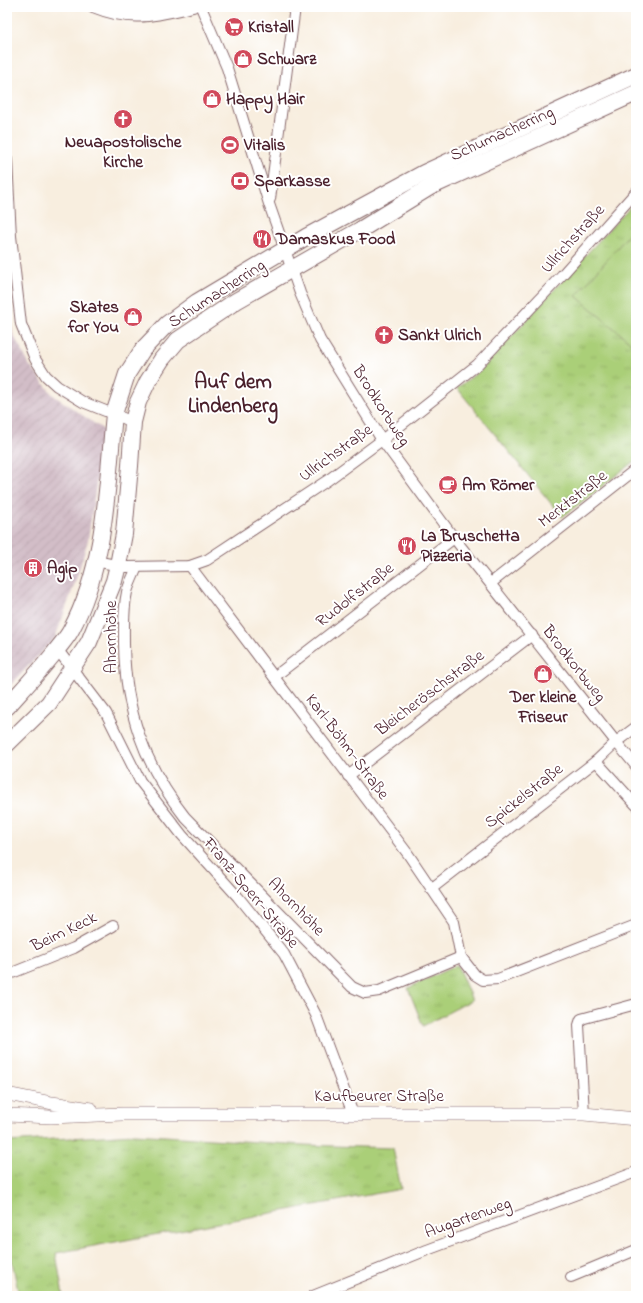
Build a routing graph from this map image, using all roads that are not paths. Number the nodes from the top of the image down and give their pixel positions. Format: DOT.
graph roads {
  1 [pos="93,7"];
  2 [pos="193,7"];
  3 [pos="201,7"];
  4 [pos="295,7"];
  5 [pos="636,75"];
  6 [pos="636,93"];
  7 [pos="7,160"];
  8 [pos="636,192"];
  9 [pos="269,204"];
  10 [pos="285,250"];
  11 [pos="291,269"];
  12 [pos="114,414"];
  13 [pos="133,422"];
  14 [pos="382,440"];
  15 [pos="636,469"];
  16 [pos="454,538"];
  17 [pos="95,561"];
  18 [pos="118,565"];
  19 [pos="190,566"];
  20 [pos="137,567"];
  21 [pos="491,583"];
  22 [pos="532,635"];
  23 [pos="57,649"];
  24 [pos="72,667"];
  25 [pos="274,678"];
  26 [pos="7,707"];
  27 [pos="636,727"];
  28 [pos="616,742"];
  29 [pos="7,744"];
  30 [pos="596,761"];
  31 [pos="636,766"];
  32 [pos="348,776"];
  33 [pos="636,805"];
  34 [pos="431,889"];
  35 [pos="636,924"];
  36 [pos="113,926"];
  37 [pos="461,957"];
  38 [pos="7,975"];
  39 [pos="636,1004"];
  40 [pos="7,1094"];
  41 [pos="122,1114"];
  42 [pos="353,1114"];
  43 [pos="584,1114"];
  44 [pos="7,1115"];
  45 [pos="636,1119"];
  46 [pos="636,1172"];
  47 [pos="636,1250"];
  48 [pos="571,1277"];
  49 [pos="313,1296"];
  1 -- 2 [label="street"];
  3 -- 9 [label="street, Brodkorbweg"];
  4 -- 9 [label="street"];
  5 -- 10 [label="main road, Schumacherring"];
  6 -- 11 [label="main road, Schumacherring"];
  7 -- 12 [label="street"];
  8 -- 14 [label="street, Ullrichstraße"];
  9 -- 10 [label="street, Brodkorbweg"];
  10 -- 11 [label="street, Brodkorbweg"];
  10 -- 12 [label="main road, Schumacherring"];
  11 -- 13 [label="main road, Schumacherring"];
  11 -- 14 [label="street, Brodkorbweg"];
  12 -- 13 [label="street"];
  12 -- 17 [label="main road, Schumacherring"];
  13 -- 18 [label="main road, Schumacherring"];
  14 -- 16 [label="street, Brodkorbweg"];
  14 -- 19 [label="street, Ullrichstraße"];
  15 -- 21 [label="street, Merktstraße"];
  16 -- 21 [label="street, Brodkorbweg"];
  16 -- 25 [label="street, Rudolfstraße"];
  17 -- 18 [label="street, Ullrichstraße"];
  17 -- 23 [label="main road, Schumacherring"];
  18 -- 20 [label="street, Ullrichstraße"];
  18 -- 24 [label="main road, Schumacherring"];
  19 -- 20 [label="street, Ullrichstraße"];
  19 -- 25 [label="street, Karl-Böhm-Straße"];
  20 -- 37 [label="street, Ahornhöhe"];
  21 -- 22 [label="street, Brodkorbweg"];
  22 -- 28 [label="street, Brodkorbweg"];
  22 -- 32 [label="street, Bleicheröschstraße"];
  23 -- 24 [label="street, Franz-Sperr-Straße"];
  23 -- 26 [label="main road, Schumacherring"];
  24 -- 29 [label="main road, Schumacherring"];
  24 -- 42 [label="street, Franz-Sperr-Straße"];
  25 -- 32 [label="street, Karl-Böhm-Straße"];
  27 -- 28 [label="street, Spickelstraße"];
  28 -- 30 [label="street, Spickelstraße"];
  28 -- 31 [label="street, Brodkorbweg"];
  30 -- 33 [label="street"];
  30 -- 34 [label="street, Spickelstraße"];
  32 -- 34 [label="street, Karl-Böhm-Straße"];
  34 -- 37 [label="street, Karl-Böhm-Straße"];
  35 -- 37 [label="street"];
  36 -- 38 [label="street, Beim Keck"];
  39 -- 43 [label="street"];
  40 -- 41 [label="street, Kaufbeurer Straße"];
  41 -- 42 [label="street, Kaufbeurer Straße"];
  41 -- 44 [label="street, Kaufbeurer Straße"];
  42 -- 43 [label="street, Kaufbeurer Straße"];
  43 -- 45 [label="street, Kaufbeurer Straße"];
  46 -- 49 [label="street, Augartenweg"];
  47 -- 48 [label="street"];
}
